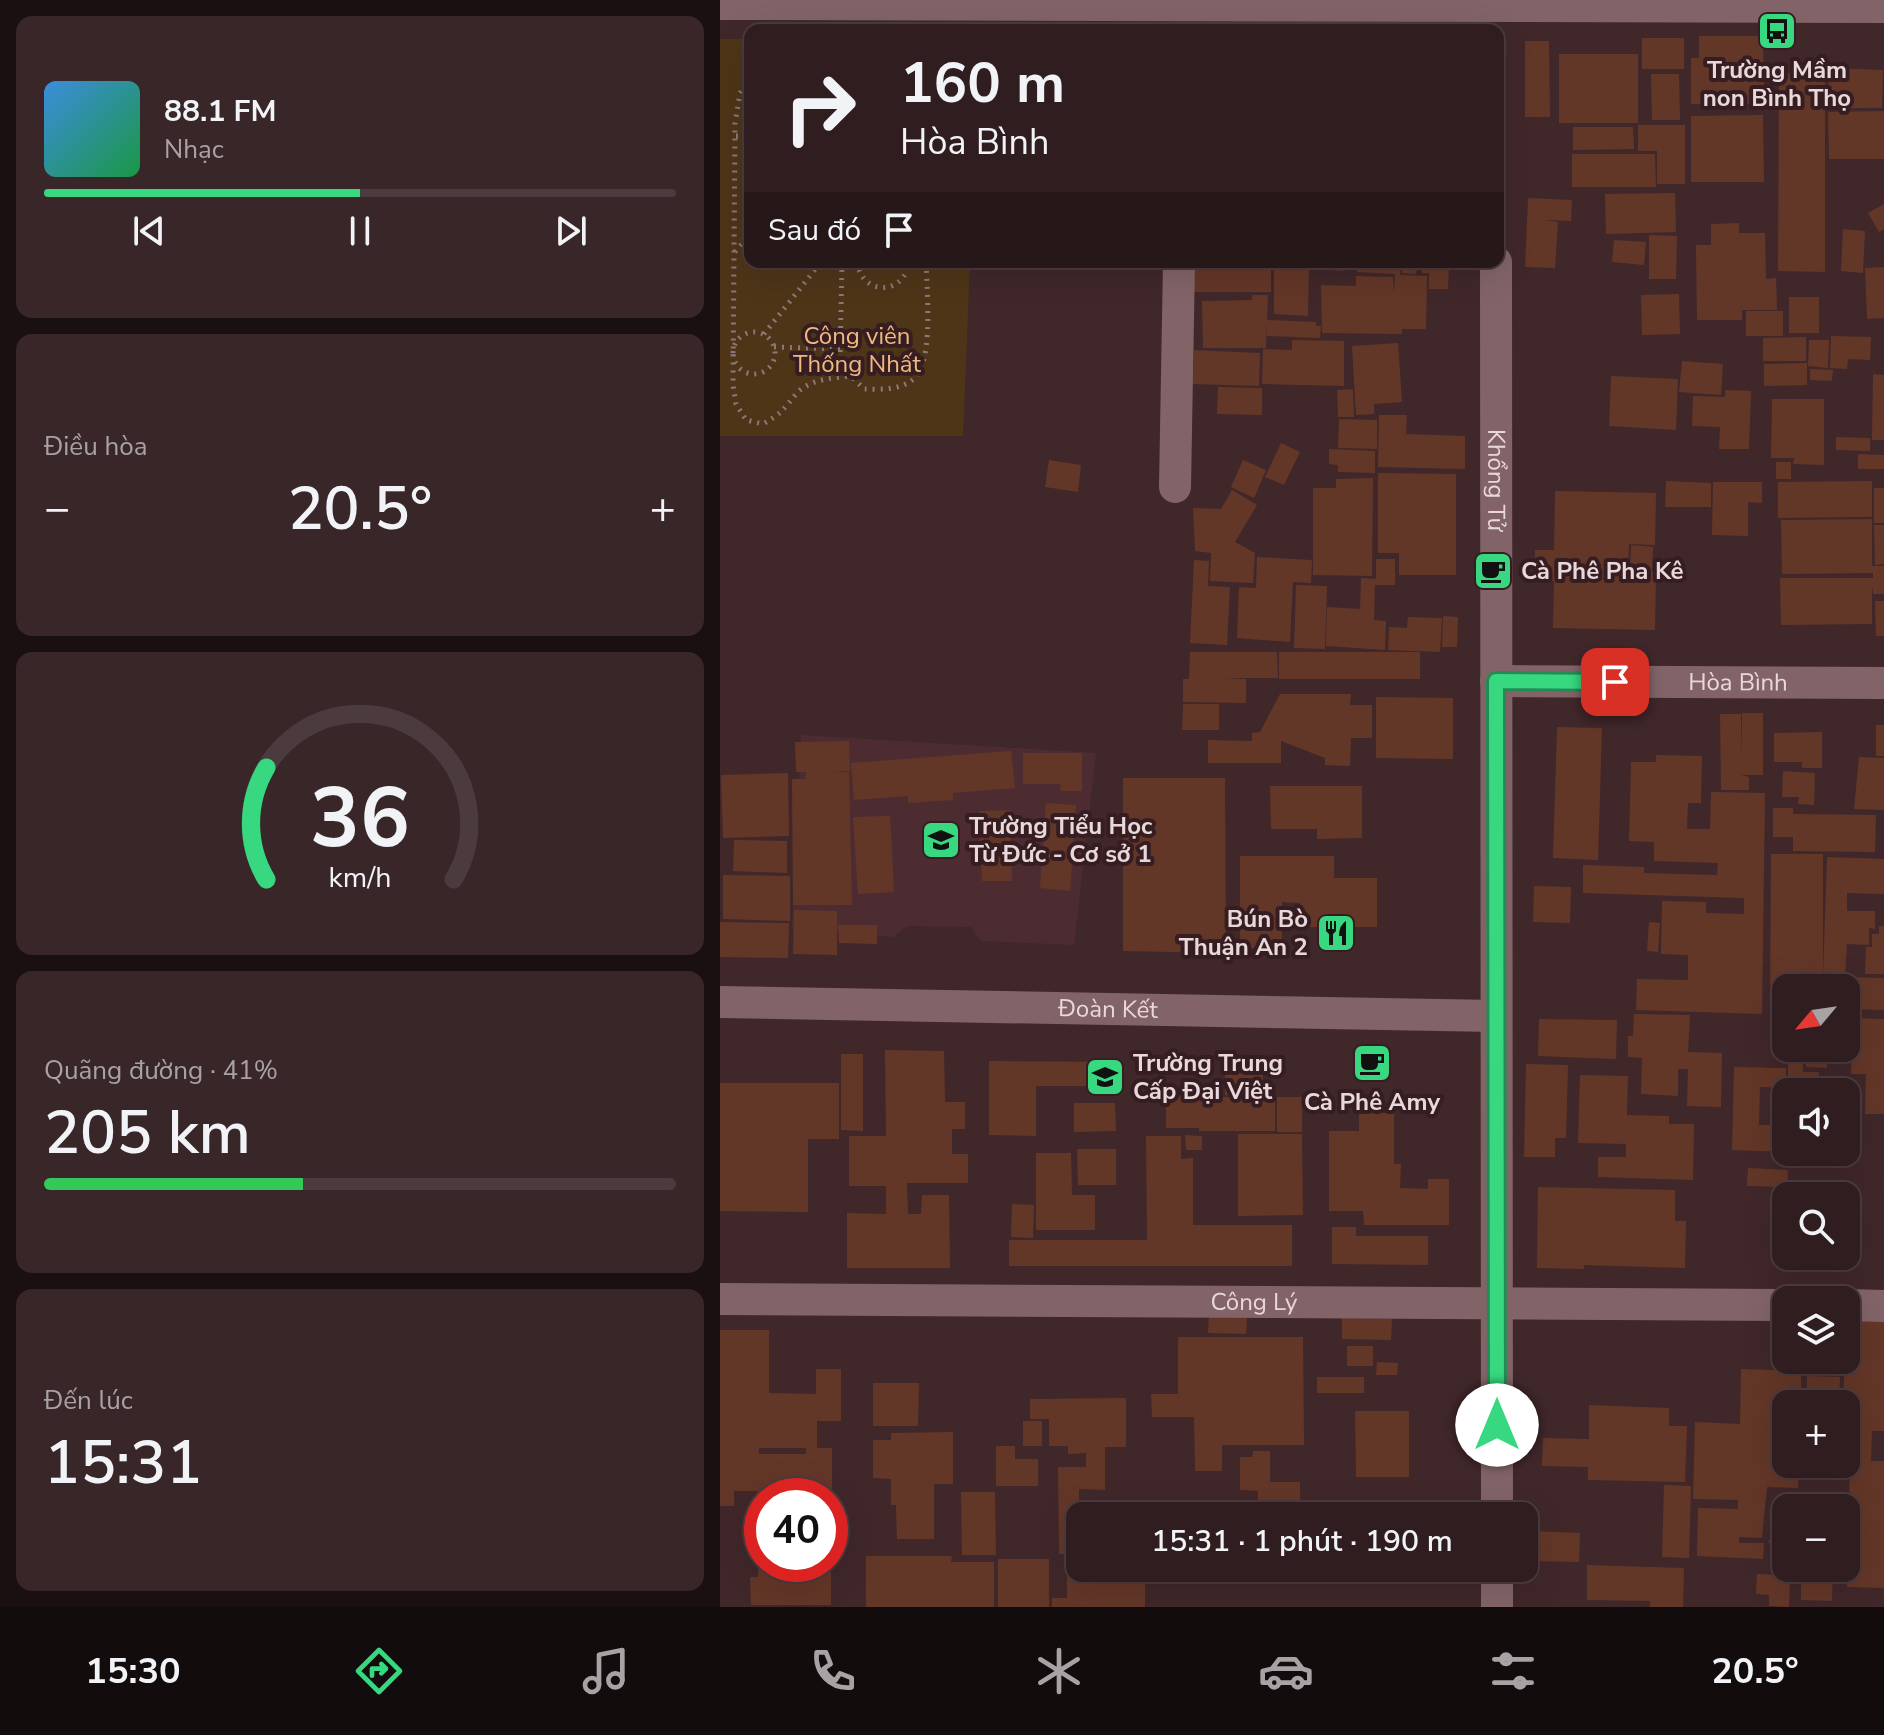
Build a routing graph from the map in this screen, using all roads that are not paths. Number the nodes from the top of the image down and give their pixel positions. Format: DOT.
graph roads {
  1 [pos="934,2"];
  2 [pos="720,4"];
  3 [pos="1884,7"];
  4 [pos="1495,12"];
  5 [pos="1183,18"];
  6 [pos="1179,268"];
  7 [pos="1496,268"];
  8 [pos="1175,487"];
  9 [pos="1496,681"];
  10 [pos="1884,683"];
  11 [pos="720,1002"];
  12 [pos="1496,1016"];
  13 [pos="720,1299"];
  14 [pos="1496,1303"];
  15 [pos="1772,1305"];
  16 [pos="1860,1305"];
  17 [pos="1884,1306"];
  18 [pos="1497,1502"];
  19 [pos="1497,1582"];
  20 [pos="1497,1607"];
  1 -- 2 [label="street"];
  1 -- 5 [label="street"];
  3 -- 4 [label="street"];
  4 -- 5 [label="street"];
  6 -- 8 [label="street"];
  7 -- 9 [label="street, Khổng Tử"];
  9 -- 10 [label="street, Hòa Bình"];
  9 -- 12 [label="street, Khổng Tử"];
  11 -- 12 [label="street, Đoàn Kết"];
  12 -- 14 [label="street, Khổng Tử"];
  13 -- 14 [label="street, Công Lý"];
  14 -- 15 [label="street, Công Lý"];
  14 -- 18 [label="street, Khổng Tử"];
  16 -- 17 [label="street"];
  19 -- 20 [label="street"];
}
